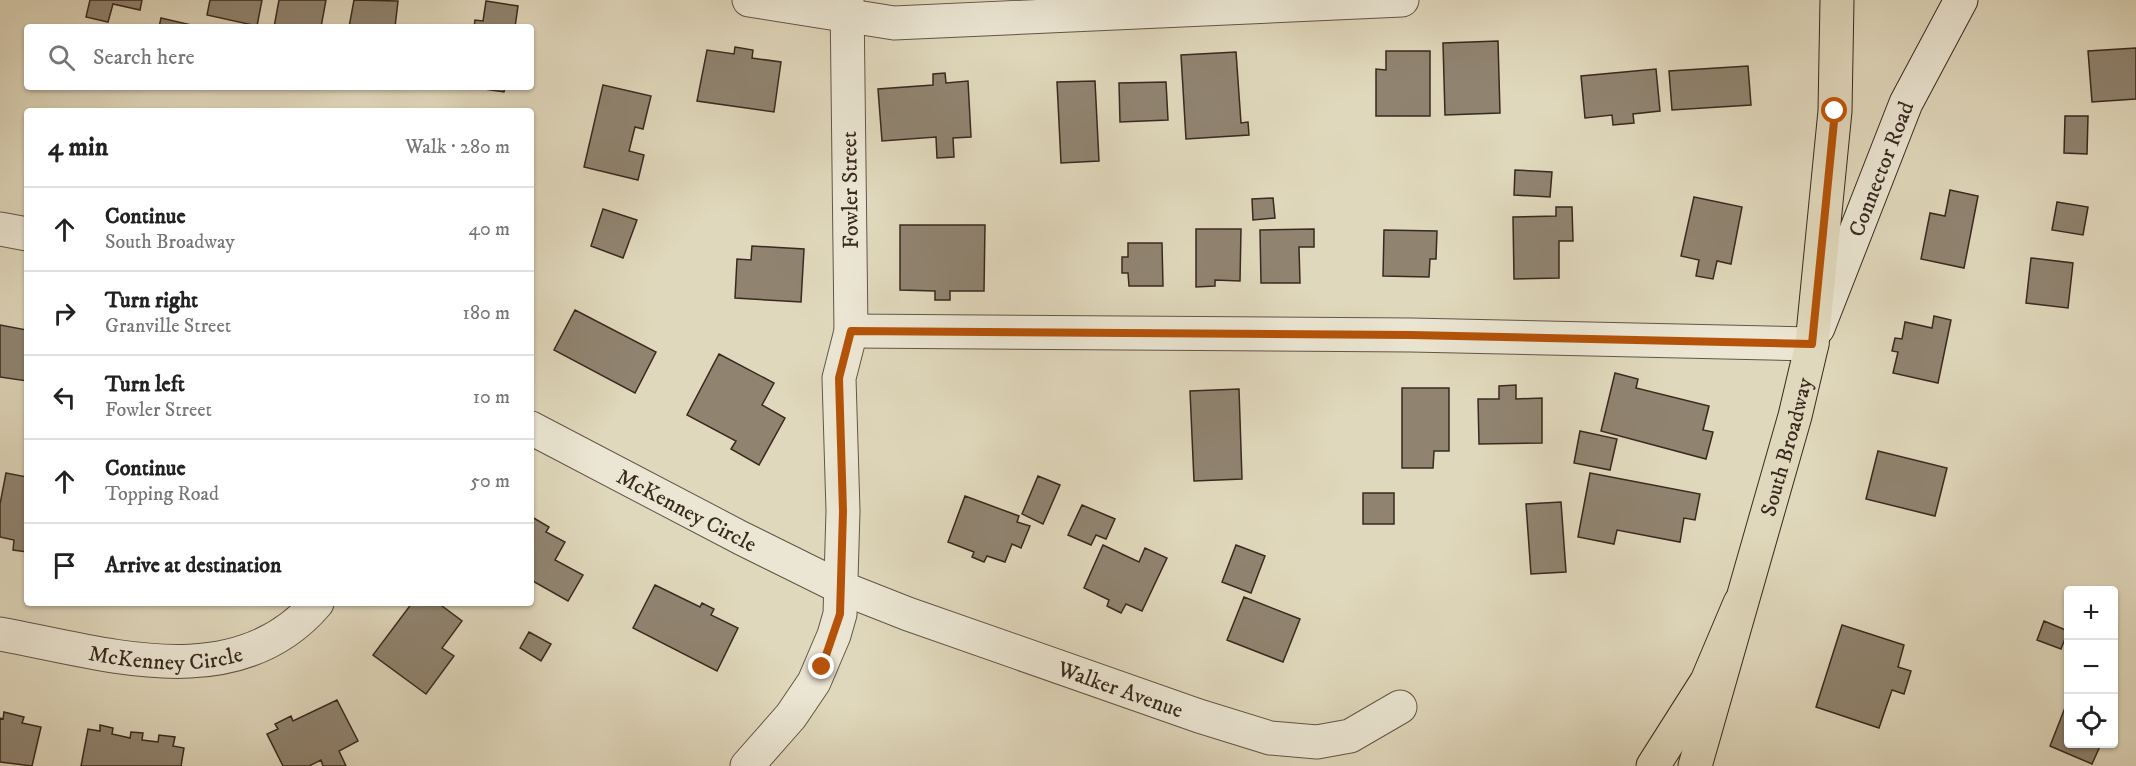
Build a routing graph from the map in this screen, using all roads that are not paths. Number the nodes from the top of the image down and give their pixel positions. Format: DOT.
graph roads {
  1 [pos="749,0"];
  2 [pos="1402,0"];
  3 [pos="1837,0"];
  4 [pos="1960,0"];
  5 [pos="848,8"];
  6 [pos="0,229"];
  7 [pos="24,233"];
  8 [pos="851,331"];
  9 [pos="1812,344"];
  10 [pos="534,430"];
  11 [pos="842,588"];
  12 [pos="1740,603"];
  13 [pos="314,606"];
  14 [pos="0,634"];
  15 [pos="1400,707"];
  16 [pos="747,766"];
  17 [pos="1653,766"];
  18 [pos="1695,766"];
  1 -- 5 [label="street"];
  2 -- 5 [label="street"];
  3 -- 9 [label="main road, South Broadway"];
  4 -- 9 [label="street, Connector Road"];
  5 -- 8 [label="street, Fowler Street"];
  6 -- 7 [label="street"];
  8 -- 9 [label="street"];
  8 -- 11 [label="street, Fowler Street"];
  9 -- 12 [label="main road, South Broadway"];
  10 -- 11 [label="street, McKenney Circle"];
  11 -- 15 [label="street, Walker Avenue"];
  11 -- 16 [label="street, Fowler Street"];
  12 -- 17 [label="main road"];
  12 -- 18 [label="main road"];
  13 -- 14 [label="street, McKenney Circle"];
}
